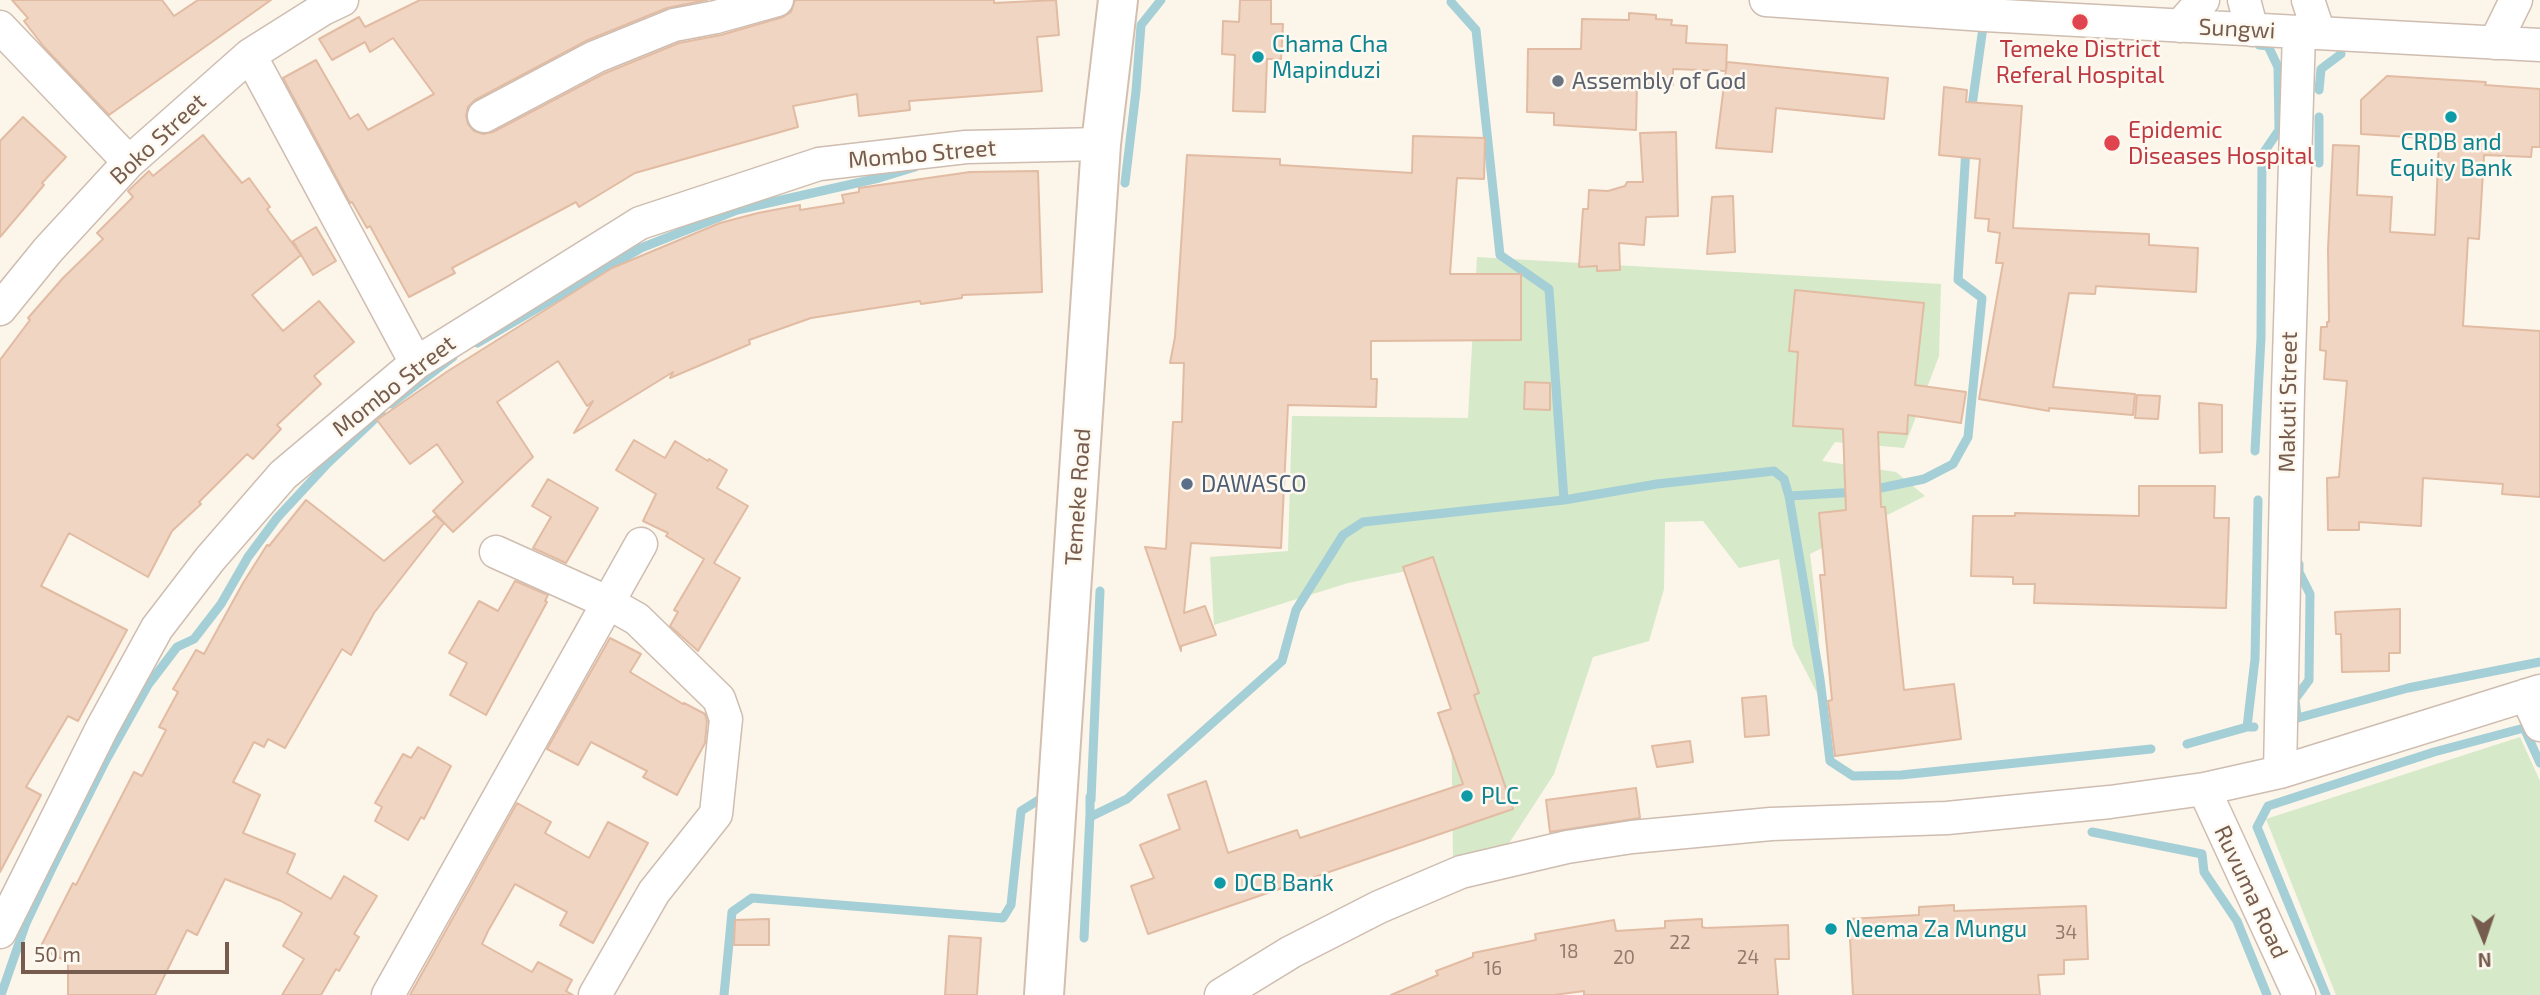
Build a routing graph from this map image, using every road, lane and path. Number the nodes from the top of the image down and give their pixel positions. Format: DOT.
graph roads {
  1 [pos="777,0"];
  2 [pos="1118,0"];
  3 [pos="1766,0"];
  4 [pos="2203,0"];
  5 [pos="2244,0"];
  6 [pos="2308,0"];
  7 [pos="2516,0"];
  8 [pos="327,3"];
  9 [pos="2180,26"];
  10 [pos="0,27"];
  11 [pos="2252,30"];
  12 [pos="2309,33"];
  13 [pos="2495,43"];
  14 [pos="2540,45"];
  15 [pos="250,55"];
  16 [pos="484,116"];
  17 [pos="1101,144"];
  18 [pos="129,162"];
  19 [pos="0,309"];
  20 [pos="416,363"];
  21 [pos="641,544"];
  22 [pos="496,552"];
  23 [pos="607,602"];
  24 [pos="2533,693"];
  25 [pos="2540,725"];
  26 [pos="2280,772"];
  27 [pos="2204,789"];
  28 [pos="0,932"];
  29 [pos="388,995"];
  30 [pos="595,995"];
  31 [pos="1044,995"];
  32 [pos="1221,995"];
  33 [pos="2299,995"];
  1 -- 16 [label="street"];
  2 -- 17 [label="street, Temeke Road"];
  3 -- 9 [label="street, Sungwi"];
  4 -- 9 [label="street"];
  5 -- 11 [label="street"];
  6 -- 12 [label="street, Makuti Street"];
  7 -- 13 [label="street"];
  8 -- 15 [label="street, Boko Street"];
  9 -- 11 [label="street, Sungwi"];
  10 -- 18 [label="street"];
  11 -- 12 [label="street, Sungwi"];
  12 -- 13 [label="street, Sungwi"];
  12 -- 26 [label="street, Makuti Street"];
  13 -- 14 [label="street, Sungwi"];
  15 -- 18 [label="street, Boko Street"];
  15 -- 20 [label="street"];
  17 -- 20 [label="street, Mombo Street"];
  17 -- 31 [label="street, Temeke Road"];
  18 -- 19 [label="street, Boko Street"];
  20 -- 28 [label="street, Mombo Street"];
  21 -- 23 [label="street"];
  22 -- 23 [label="street"];
  23 -- 29 [label="street"];
  23 -- 30 [label="street"];
  24 -- 25 [label="street"];
  24 -- 26 [label="street"];
  26 -- 27 [label="street"];
  27 -- 32 [label="street"];
  27 -- 33 [label="street, Ruvuma Road"];
}
